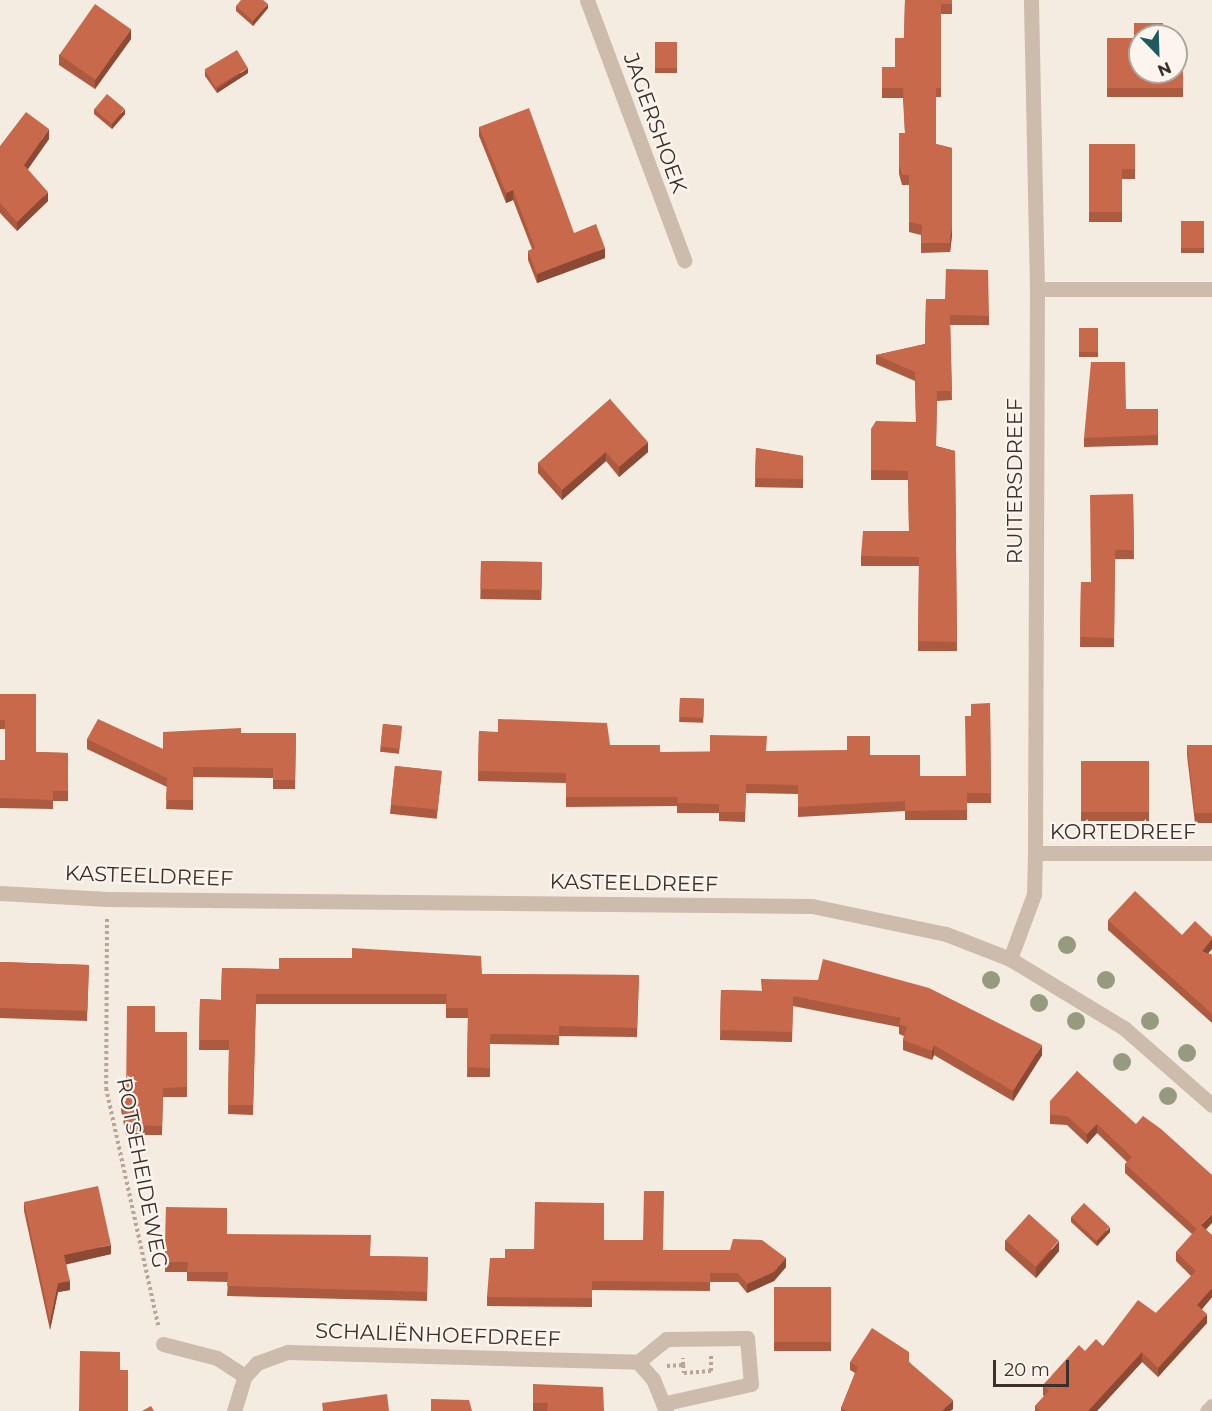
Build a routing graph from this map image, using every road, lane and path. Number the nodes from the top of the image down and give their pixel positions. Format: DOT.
graph roads {
  1 [pos="587,0"];
  2 [pos="1031,0"];
  3 [pos="684,260"];
  4 [pos="1037,289"];
  5 [pos="1212,289"];
  6 [pos="1212,853"];
  7 [pos="1035,854"];
  8 [pos="0,893"];
  9 [pos="107,899"];
  10 [pos="1010,958"];
  11 [pos="1212,1105"];
  12 [pos="162,1344"];
  13 [pos="705,1355"];
  14 [pos="691,1356"];
  15 [pos="640,1365"];
  16 [pos="683,1365"];
  17 [pos="245,1376"];
  18 [pos="1212,1406"];
  19 [pos="666,1407"];
  20 [pos="234,1411"];
  21 [pos="1207,1411"];
  1 -- 3 [label="street, JAGERSHOEK"];
  2 -- 4 [label="street, RUITERSDREEF"];
  4 -- 5 [label="street"];
  4 -- 7 [label="street, RUITERSDREEF"];
  6 -- 7 [label="street, KORTEDREEF"];
  7 -- 10 [label="street, RUITERSDREEF"];
  8 -- 9 [label="street, KASTEELDREEF"];
  9 -- 10 [label="street, KASTEELDREEF"];
  9 -- 12 [label="path, ROTSEHEIDEWEG"];
  10 -- 11 [label="street, KASTEELDREEF"];
  12 -- 17 [label="street"];
  13 -- 16 [label="path"];
  14 -- 16 [label="path"];
  15 -- 16 [label="path"];
  15 -- 17 [label="street, SCHALIËNHOEFDREEF"];
  15 -- 19 [label="street"];
  15 -- 19 [label="street"];
  17 -- 20 [label="street"];
  18 -- 21 [label="street"];
}
